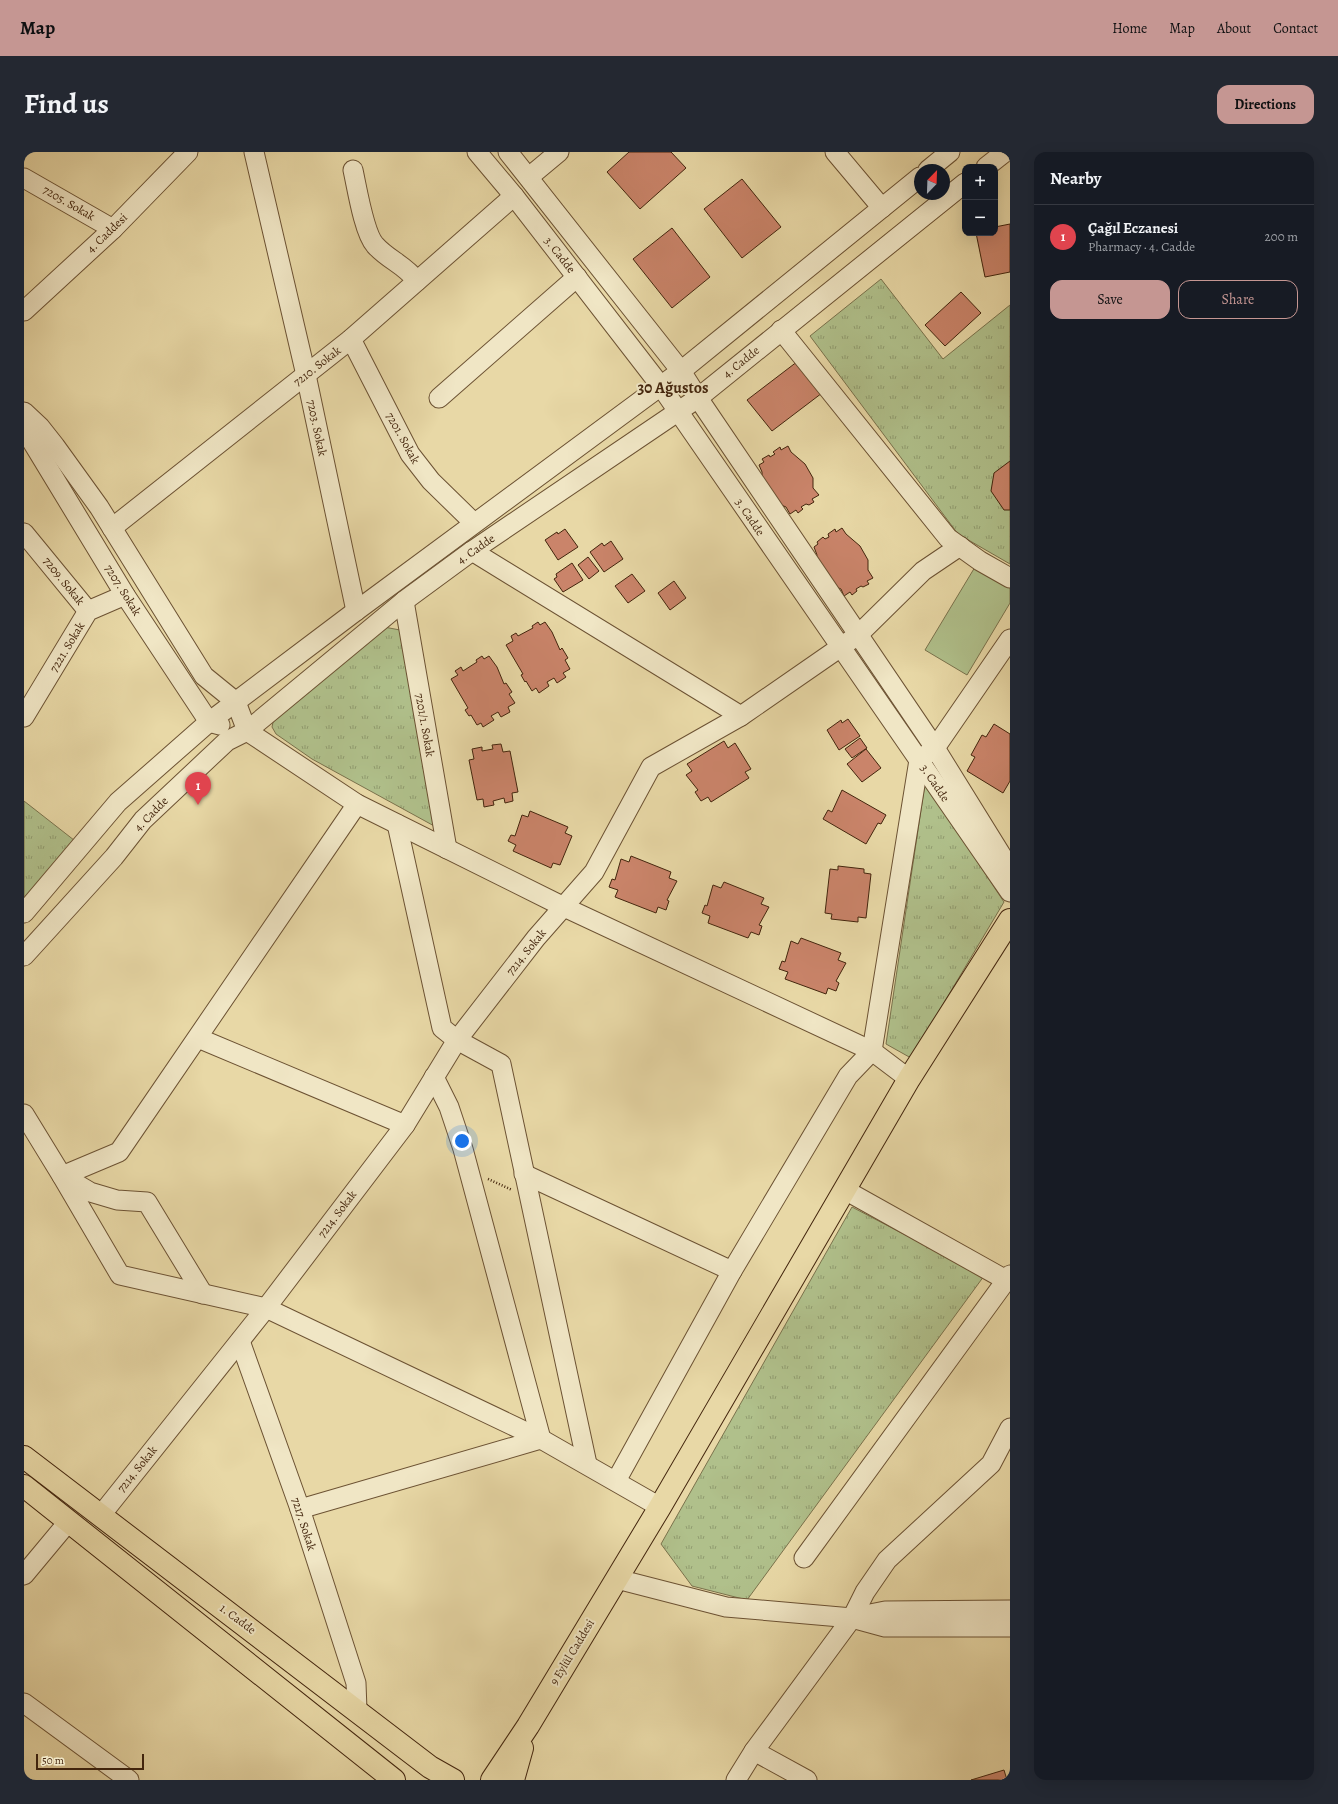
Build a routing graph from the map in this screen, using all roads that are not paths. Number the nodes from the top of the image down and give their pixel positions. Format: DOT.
graph roads {
  1 [pos="188,152"];
  2 [pos="254,152"];
  3 [pos="477,152"];
  4 [pos="508,152"];
  5 [pos="559,152"];
  6 [pos="835,152"];
  7 [pos="1005,152"];
  8 [pos="944,154"];
  9 [pos="934,164"];
  10 [pos="990,164"];
  11 [pos="353,170"];
  12 [pos="528,177"];
  13 [pos="24,178"];
  14 [pos="914,182"];
  15 [pos="962,186"];
  16 [pos="514,196"];
  17 [pos="882,208"];
  18 [pos="113,229"];
  19 [pos="577,277"];
  20 [pos="417,281"];
  21 [pos="24,311"];
  22 [pos="781,330"];
  23 [pos="351,339"];
  24 [pos="682,371"];
  25 [pos="306,375"];
  26 [pos="660,385"];
  27 [pos="439,398"];
  28 [pos="698,398"];
  29 [pos="24,412"];
  30 [pos="678,412"];
  31 [pos="24,420"];
  32 [pos="474,523"];
  33 [pos="112,528"];
  34 [pos="24,533"];
  35 [pos="960,546"];
  36 [pos="472,551"];
  37 [pos="1010,578"];
  38 [pos="125,595"];
  39 [pos="404,601"];
  40 [pos="88,611"];
  41 [pos="356,611"];
  42 [pos="858,634"];
  43 [pos="1010,639"];
  44 [pos="840,648"];
  45 [pos="236,702"];
  46 [pos="741,716"];
  47 [pos="24,717"];
  48 [pos="209,722"];
  49 [pos="247,731"];
  50 [pos="936,748"];
  51 [pos="919,760"];
  52 [pos="357,804"];
  53 [pos="397,824"];
  54 [pos="447,849"];
  55 [pos="1010,869"];
  56 [pos="1010,892"];
  57 [pos="564,907"];
  58 [pos="24,913"];
  59 [pos="1010,920"];
  60 [pos="24,956"];
  61 [pos="198,1038"];
  62 [pos="456,1040"];
  63 [pos="872,1051"];
  64 [pos="434,1077"];
  65 [pos="910,1079"];
  66 [pos="24,1114"];
  67 [pos="404,1125"];
  68 [pos="524,1174"];
  69 [pos="62,1176"];
  70 [pos="845,1190"];
  71 [pos="732,1271"];
  72 [pos="1008,1277"];
  73 [pos="203,1294"];
  74 [pos="266,1308"];
  75 [pos="240,1341"];
  76 [pos="1010,1428"];
  77 [pos="541,1439"];
  78 [pos="24,1456"];
  79 [pos="1010,1461"];
  80 [pos="587,1464"];
  81 [pos="991,1464"];
  82 [pos="616,1481"];
  83 [pos="24,1486"];
  84 [pos="660,1507"];
  85 [pos="300,1509"];
  86 [pos="101,1515"];
  87 [pos="69,1521"];
  88 [pos="804,1558"];
  89 [pos="24,1575"];
  90 [pos="617,1579"];
  91 [pos="1010,1610"];
  92 [pos="852,1618"];
  93 [pos="1010,1627"];
  94 [pos="24,1703"];
  95 [pos="357,1710"];
  96 [pos="528,1726"];
  97 [pos="754,1751"];
  98 [pos="129,1780"];
  99 [pos="394,1780"];
  100 [pos="453,1780"];
  101 [pos="492,1780"];
  102 [pos="513,1780"];
  103 [pos="736,1780"];
  104 [pos="807,1780"];
  1 -- 18 [label="street, 4. Caddesi"];
  2 -- 25 [label="street, 7203. Sokak"];
  3 -- 16 [label="street, 3. Cadde"];
  4 -- 12 [label="street, 3. Cadde"];
  5 -- 12 [label="street"];
  6 -- 17 [label="street"];
  7 -- 10 [label="street"];
  8 -- 9 [label="street"];
  11 -- 20 [label="street"];
  12 -- 24 [label="street, 3. Cadde"];
  13 -- 18 [label="street, 7205. Sokak"];
  14 -- 17 [label="street, 4. Cadde"];
  15 -- 22 [label="street, 4. Cadde"];
  16 -- 19 [label="street, 3. Cadde"];
  16 -- 20 [label="street, 7210. Sokak"];
  17 -- 24 [label="street, 4. Cadde"];
  18 -- 21 [label="street, 4. Caddesi"];
  19 -- 26 [label="street, 3. Cadde"];
  19 -- 27 [label="street"];
  20 -- 23 [label="street, 7210. Sokak"];
  22 -- 28 [label="street, 4. Cadde"];
  22 -- 35 [label="street"];
  23 -- 25 [label="street, 7210. Sokak"];
  23 -- 32 [label="street, 7201. Sokak"];
  24 -- 26 [label="street, 4. Cadde"];
  24 -- 28 [label="street, 3. Cadde"];
  25 -- 33 [label="street, 7210. Sokak"];
  25 -- 41 [label="street, 7203. Sokak"];
  26 -- 30 [label="street, 3. Cadde"];
  26 -- 32 [label="street, 4. Cadde"];
  28 -- 30 [label="street, 4. Cadde"];
  28 -- 42 [label="street, 3. Cadde"];
  29 -- 33 [label="street, 7207. Sokak"];
  30 -- 36 [label="street, 4. Cadde"];
  30 -- 44 [label="street, 3. Cadde"];
  31 -- 38 [label="street, 7207. Sokak"];
  32 -- 41 [label="street, 4. Cadde"];
  33 -- 45 [label="street, 7207. Sokak"];
  34 -- 40 [label="street, 7209. Sokak"];
  35 -- 37 [label="street"];
  35 -- 42 [label="street, 7214. Sokak"];
  36 -- 39 [label="street, 4. Cadde"];
  36 -- 46 [label="street"];
  38 -- 40 [label="street, 7221. Sokak"];
  38 -- 48 [label="street, 7207. Sokak"];
  39 -- 49 [label="street, 4. Cadde"];
  39 -- 54 [label="street, 7201/1. Sokak"];
  40 -- 47 [label="street, 7221. Sokak"];
  41 -- 45 [label="street, 4. Cadde"];
  42 -- 44 [label="street, 7214. Sokak"];
  42 -- 50 [label="street, 3. Cadde"];
  43 -- 50 [label="street"];
  44 -- 46 [label="street, 7214. Sokak"];
  44 -- 51 [label="street, 3. Cadde"];
  45 -- 48 [label="street, 4. Cadde"];
  45 -- 49 [label="street"];
  46 -- 57 [label="street, 7214. Sokak"];
  48 -- 49 [label="street"];
  48 -- 58 [label="street, 4. Cadde"];
  49 -- 52 [label="street"];
  49 -- 60 [label="street, 4. Cadde"];
  50 -- 51 [label="street"];
  50 -- 55 [label="street, 3. Cadde"];
  51 -- 56 [label="street, 3. Cadde"];
  51 -- 63 [label="street"];
  52 -- 53 [label="street"];
  52 -- 61 [label="street"];
  53 -- 54 [label="street"];
  53 -- 62 [label="street"];
  54 -- 57 [label="street"];
  57 -- 62 [label="street, 7214. Sokak"];
  57 -- 63 [label="street"];
  59 -- 65 [label="main road, 9 Eylül Caddesi"];
  61 -- 67 [label="street"];
  61 -- 69 [label="street"];
  62 -- 64 [label="street, 7214. Sokak"];
  62 -- 68 [label="street"];
  63 -- 65 [label="street"];
  63 -- 71 [label="street"];
  64 -- 67 [label="street, 7214. Sokak"];
  64 -- 77 [label="street"];
  65 -- 70 [label="main road, 9 Eylül Caddesi"];
  66 -- 69 [label="street"];
  67 -- 74 [label="street, 7214. Sokak"];
  68 -- 71 [label="street"];
  68 -- 80 [label="street"];
  69 -- 73 [label="street"];
  69 -- 73 [label="street"];
  70 -- 72 [label="street"];
  70 -- 84 [label="main road, 9 Eylül Caddesi"];
  71 -- 82 [label="street"];
  72 -- 88 [label="street"];
  73 -- 74 [label="street"];
  74 -- 75 [label="street, 7214. Sokak"];
  74 -- 77 [label="street"];
  75 -- 85 [label="street, 7217. Sokak"];
  75 -- 86 [label="street, 7214. Sokak"];
  76 -- 81 [label="street"];
  77 -- 80 [label="street"];
  77 -- 85 [label="street"];
  78 -- 86 [label="main road, 1. Cadde"];
  79 -- 81 [label="street"];
  80 -- 82 [label="street"];
  81 -- 92 [label="street"];
  82 -- 84 [label="street"];
  83 -- 87 [label="main road"];
  84 -- 90 [label="main road, 9 Eylül Caddesi"];
  85 -- 95 [label="street, 7217. Sokak"];
  86 -- 95 [label="main road, 1. Cadde"];
  87 -- 89 [label="street"];
  87 -- 99 [label="main road"];
  90 -- 92 [label="street"];
  90 -- 96 [label="main road, 9 Eylül Caddesi"];
  91 -- 92 [label="street"];
  92 -- 93 [label="street"];
  92 -- 97 [label="street"];
  94 -- 98 [label="street"];
  95 -- 100 [label="main road, 1. Cadde"];
  96 -- 101 [label="main road, 9 Eylül Caddesi"];
  96 -- 102 [label="main road, 9 Eylül Caddesi"];
  97 -- 103 [label="street"];
  97 -- 104 [label="street"];
}
